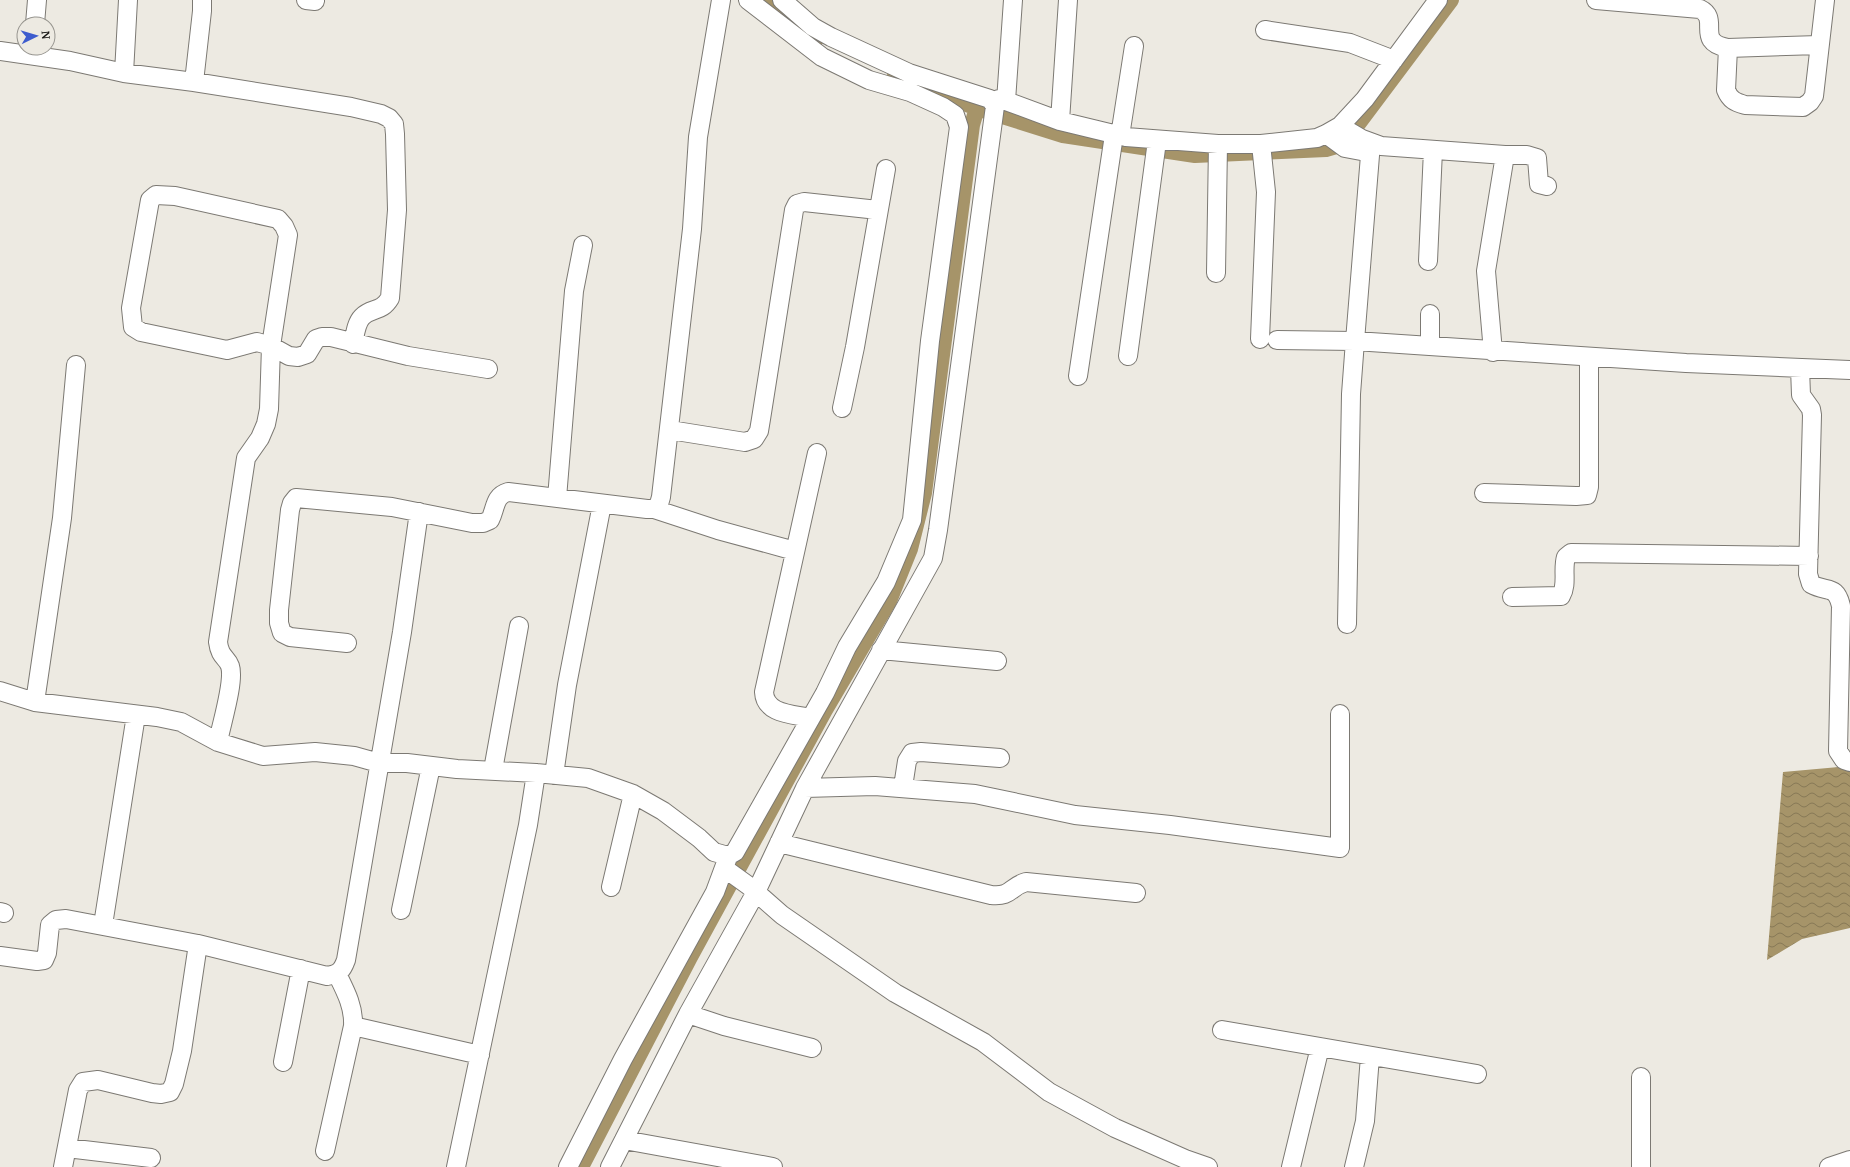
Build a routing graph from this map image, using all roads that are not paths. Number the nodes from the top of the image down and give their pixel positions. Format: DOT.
graph roads {
  1 [pos="37,0"];
  2 [pos="128,0"];
  3 [pos="202,0"];
  4 [pos="721,0"];
  5 [pos="748,0"];
  6 [pos="782,0"];
  7 [pos="1013,0"];
  8 [pos="1068,0"];
  9 [pos="1438,0"];
  10 [pos="1596,0"];
  11 [pos="1825,0"];
  12 [pos="36,16"];
  13 [pos="1264,30"];
  14 [pos="1819,45"];
  15 [pos="1134,46"];
  16 [pos="1728,48"];
  17 [pos="0,51"];
  18 [pos="16,52"];
  19 [pos="49,56"];
  20 [pos="1394,60"];
  21 [pos="124,73"];
  22 [pos="194,82"];
  23 [pos="997,107"];
  24 [pos="1060,121"];
  25 [pos="1337,130"];
  26 [pos="1115,140"];
  27 [pos="1366,141"];
  28 [pos="1156,148"];
  29 [pos="1433,150"];
  30 [pos="1262,151"];
  31 [pos="1217,152"];
  32 [pos="1506,155"];
  33 [pos="886,169"];
  34 [pos="1547,186"];
  35 [pos="878,210"];
  36 [pos="583,245"];
  37 [pos="1428,261"];
  38 [pos="1216,273"];
  39 [pos="1430,314"];
  40 [pos="1355,341"];
  41 [pos="353,344"];
  42 [pos="1430,345"];
  43 [pos="271,346"];
  44 [pos="1493,352"];
  45 [pos="1128,356"];
  46 [pos="1589,357"];
  47 [pos="76,365"];
  48 [pos="1800,368"];
  49 [pos="488,369"];
  50 [pos="1850,370"];
  51 [pos="1078,376"];
  52 [pos="842,408"];
  53 [pos="670,430"];
  54 [pos="817,453"];
  55 [pos="1484,493"];
  56 [pos="557,498"];
  57 [pos="602,504"];
  58 [pos="654,509"];
  59 [pos="419,512"];
  60 [pos="795,552"];
  61 [pos="1809,556"];
  62 [pos="1512,597"];
  63 [pos="1347,624"];
  64 [pos="519,626"];
  65 [pos="347,643"];
  66 [pos="881,650"];
  67 [pos="997,661"];
  68 [pos="0,691"];
  69 [pos="35,702"];
  70 [pos="1340,714"];
  71 [pos="136,715"];
  72 [pos="810,718"];
  73 [pos="218,742"];
  74 [pos="1000,758"];
  75 [pos="1850,762"];
  76 [pos="379,763"];
  77 [pos="431,766"];
  78 [pos="493,770"];
  79 [pos="545,774"];
  80 [pos="902,787"];
  81 [pos="805,788"];
  82 [pos="633,794"];
  83 [pos="779,842"];
  84 [pos="728,866"];
  85 [pos="611,887"];
  86 [pos="753,889"];
  87 [pos="1136,893"];
  88 [pos="401,910"];
  89 [pos="103,925"];
  90 [pos="198,944"];
  91 [pos="0,956"];
  92 [pos="301,969"];
  93 [pos="337,974"];
  94 [pos="688,1014"];
  95 [pos="353,1026"];
  96 [pos="1222,1030"];
  97 [pos="1320,1047"];
  98 [pos="812,1048"];
  99 [pos="480,1055"];
  100 [pos="1370,1056"];
  101 [pos="283,1062"];
  102 [pos="1477,1074"];
  103 [pos="1641,1077"];
  104 [pos="624,1140"];
  105 [pos="67,1148"];
  106 [pos="325,1152"];
  107 [pos="151,1158"];
  108 [pos="1850,1160"];
  109 [pos="63,1167"];
  110 [pos="456,1167"];
  111 [pos="568,1167"];
  112 [pos="610,1167"];
  113 [pos="773,1167"];
  114 [pos="1208,1167"];
  115 [pos="1291,1167"];
  116 [pos="1354,1167"];
  117 [pos="1641,1167"];
  118 [pos="1830,1167"];
  1 -- 12 [label="street"];
  2 -- 21 [label="street"];
  3 -- 22 [label="street"];
  4 -- 53 [label="street"];
  5 -- 72 [label="street"];
  6 -- 23 [label="street"];
  7 -- 23 [label="street"];
  8 -- 24 [label="street"];
  9 -- 20 [label="street"];
  10 -- 16 [label="street"];
  11 -- 14 [label="street"];
  13 -- 20 [label="street"];
  14 -- 16 [label="street"];
  14 -- 16 [label="street"];
  15 -- 26 [label="street"];
  17 -- 18 [label="street"];
  19 -- 21 [label="street"];
  20 -- 25 [label="street"];
  21 -- 22 [label="street"];
  22 -- 41 [label="street"];
  23 -- 24 [label="street"];
  23 -- 66 [label="street"];
  24 -- 26 [label="street"];
  25 -- 27 [label="street"];
  25 -- 30 [label="street"];
  26 -- 28 [label="street"];
  26 -- 51 [label="street"];
  27 -- 29 [label="street"];
  27 -- 40 [label="street"];
  28 -- 31 [label="street"];
  28 -- 45 [label="street"];
  29 -- 32 [label="street"];
  29 -- 37 [label="street"];
  30 -- 31 [label="street"];
  30 -- 40 [label="street"];
  31 -- 38 [label="street"];
  32 -- 34 [label="street"];
  32 -- 44 [label="street"];
  33 -- 35 [label="street"];
  35 -- 52 [label="street"];
  35 -- 53 [label="street"];
  36 -- 56 [label="street"];
  39 -- 42 [label="street"];
  40 -- 42 [label="street"];
  40 -- 63 [label="street"];
  41 -- 43 [label="street"];
  41 -- 49 [label="street"];
  42 -- 44 [label="street"];
  43 -- 43 [label="street"];
  43 -- 73 [label="street"];
  44 -- 46 [label="street"];
  46 -- 48 [label="street"];
  46 -- 55 [label="street"];
  47 -- 69 [label="street"];
  48 -- 50 [label="street"];
  48 -- 61 [label="street"];
  53 -- 58 [label="street"];
  54 -- 60 [label="street"];
  56 -- 57 [label="street"];
  56 -- 59 [label="street"];
  57 -- 58 [label="street"];
  57 -- 79 [label="street"];
  58 -- 60 [label="street"];
  59 -- 65 [label="street"];
  59 -- 76 [label="street"];
  60 -- 72 [label="street"];
  61 -- 62 [label="street"];
  61 -- 75 [label="street"];
  64 -- 78 [label="street"];
  66 -- 67 [label="street"];
  66 -- 81 [label="street"];
  68 -- 69 [label="street"];
  69 -- 71 [label="street"];
  70 -- 80 [label="street"];
  71 -- 73 [label="street"];
  71 -- 89 [label="street"];
  72 -- 84 [label="street"];
  73 -- 76 [label="street"];
  74 -- 80 [label="street"];
  76 -- 77 [label="street"];
  76 -- 93 [label="street"];
  77 -- 78 [label="street"];
  77 -- 88 [label="street"];
  78 -- 79 [label="street"];
  79 -- 82 [label="street"];
  79 -- 99 [label="street"];
  80 -- 81 [label="street"];
  81 -- 83 [label="street"];
  82 -- 84 [label="street"];
  82 -- 85 [label="street"];
  83 -- 86 [label="street"];
  83 -- 87 [label="street"];
  84 -- 86 [label="street"];
  84 -- 111 [label="street"];
  86 -- 94 [label="street"];
  86 -- 114 [label="street"];
  89 -- 90 [label="street"];
  89 -- 91 [label="street"];
  90 -- 92 [label="street"];
  90 -- 105 [label="street"];
  92 -- 93 [label="street"];
  92 -- 101 [label="street"];
  93 -- 95 [label="street"];
  94 -- 98 [label="street"];
  94 -- 104 [label="street"];
  95 -- 99 [label="street"];
  95 -- 106 [label="street"];
  96 -- 97 [label="street"];
  97 -- 100 [label="street"];
  97 -- 115 [label="street"];
  99 -- 110 [label="street"];
  100 -- 102 [label="street"];
  100 -- 116 [label="street"];
  103 -- 117 [label="street"];
  104 -- 112 [label="street"];
  104 -- 113 [label="street"];
  105 -- 107 [label="street"];
  105 -- 109 [label="street"];
  108 -- 118 [label="street"];
}
